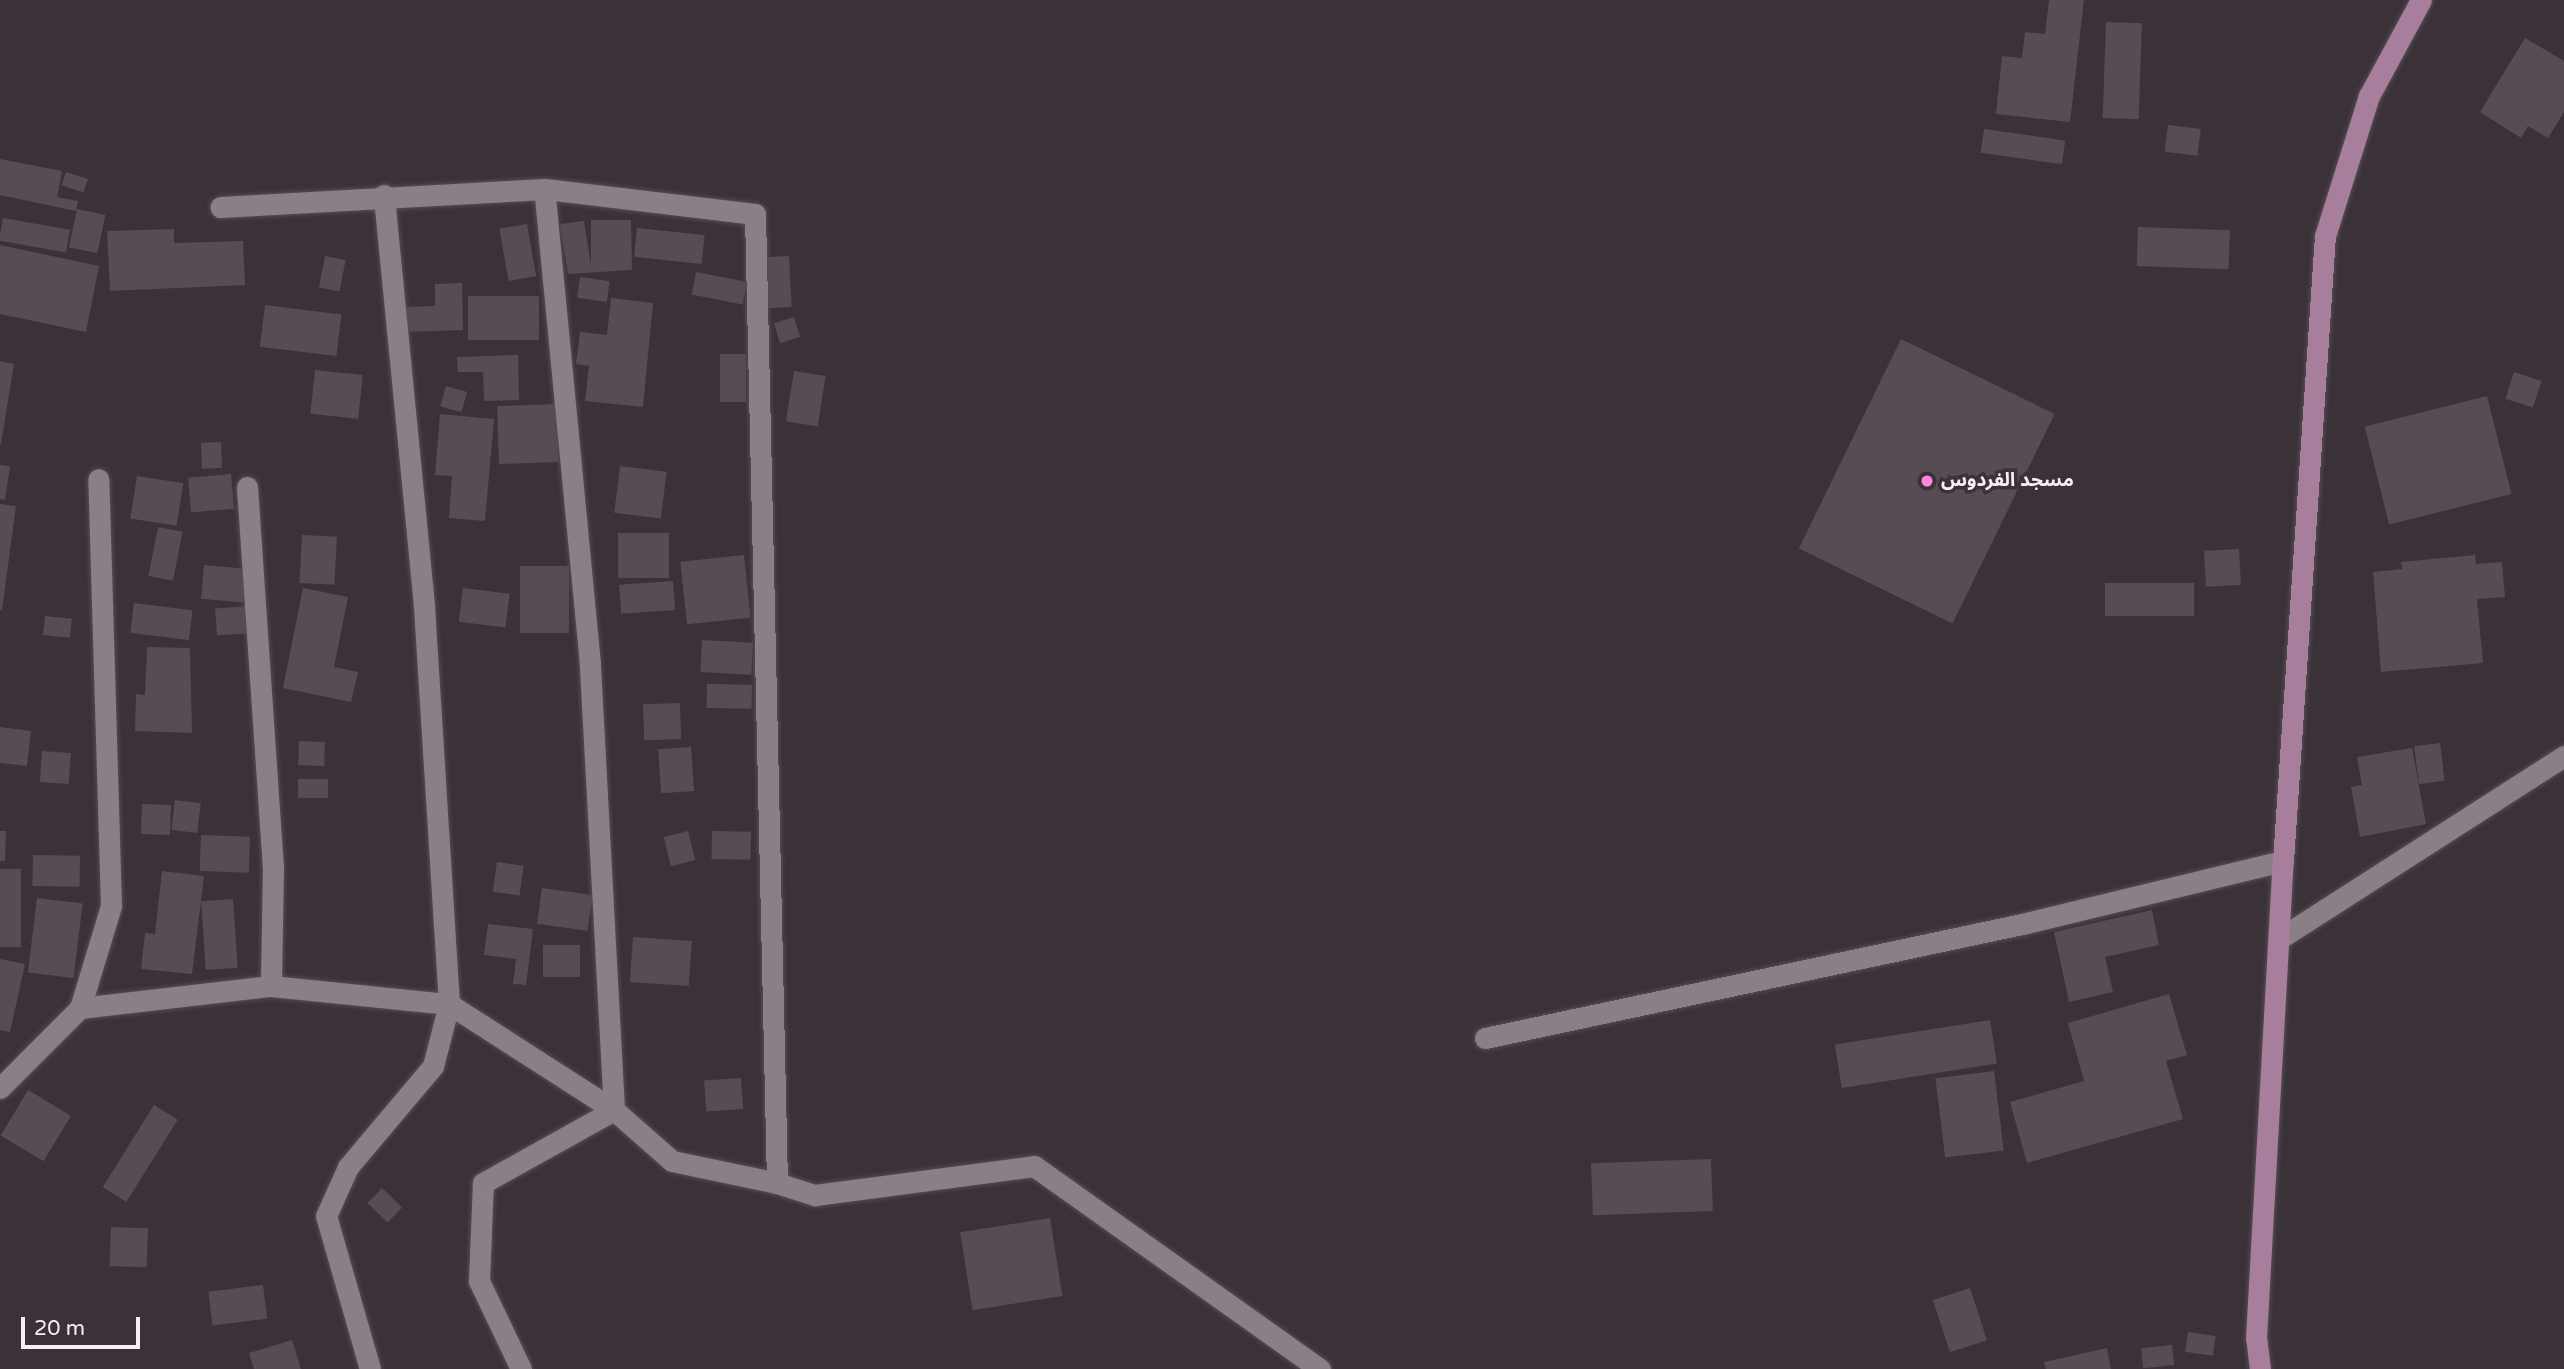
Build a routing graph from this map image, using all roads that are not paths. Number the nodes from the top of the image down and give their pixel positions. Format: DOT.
graph roads {
  1 [pos="2421,0"];
  2 [pos="544,189"];
  3 [pos="384,195"];
  4 [pos="221,207"];
  5 [pos="99,479"];
  6 [pos="247,487"];
  7 [pos="2564,756"];
  8 [pos="2283,861"];
  9 [pos="2283,937"];
  10 [pos="271,986"];
  11 [pos="449,1004"];
  12 [pos="80,1008"];
  13 [pos="1485,1038"];
  14 [pos="0,1088"];
  15 [pos="614,1110"];
  16 [pos="777,1183"];
  17 [pos="370,1369"];
  18 [pos="522,1369"];
  19 [pos="1320,1369"];
  20 [pos="2260,1369"];
  1 -- 8 [label="main road"];
  2 -- 3 [label="street"];
  2 -- 15 [label="street"];
  2 -- 16 [label="street"];
  3 -- 4 [label="street"];
  3 -- 11 [label="street"];
  5 -- 12 [label="street"];
  6 -- 10 [label="street"];
  7 -- 9 [label="street"];
  8 -- 9 [label="main road"];
  8 -- 13 [label="street"];
  9 -- 20 [label="main road"];
  10 -- 11 [label="street"];
  10 -- 12 [label="street"];
  11 -- 15 [label="street"];
  11 -- 17 [label="street"];
  12 -- 14 [label="street"];
  15 -- 16 [label="street"];
  15 -- 18 [label="street"];
  16 -- 19 [label="street"];
}
